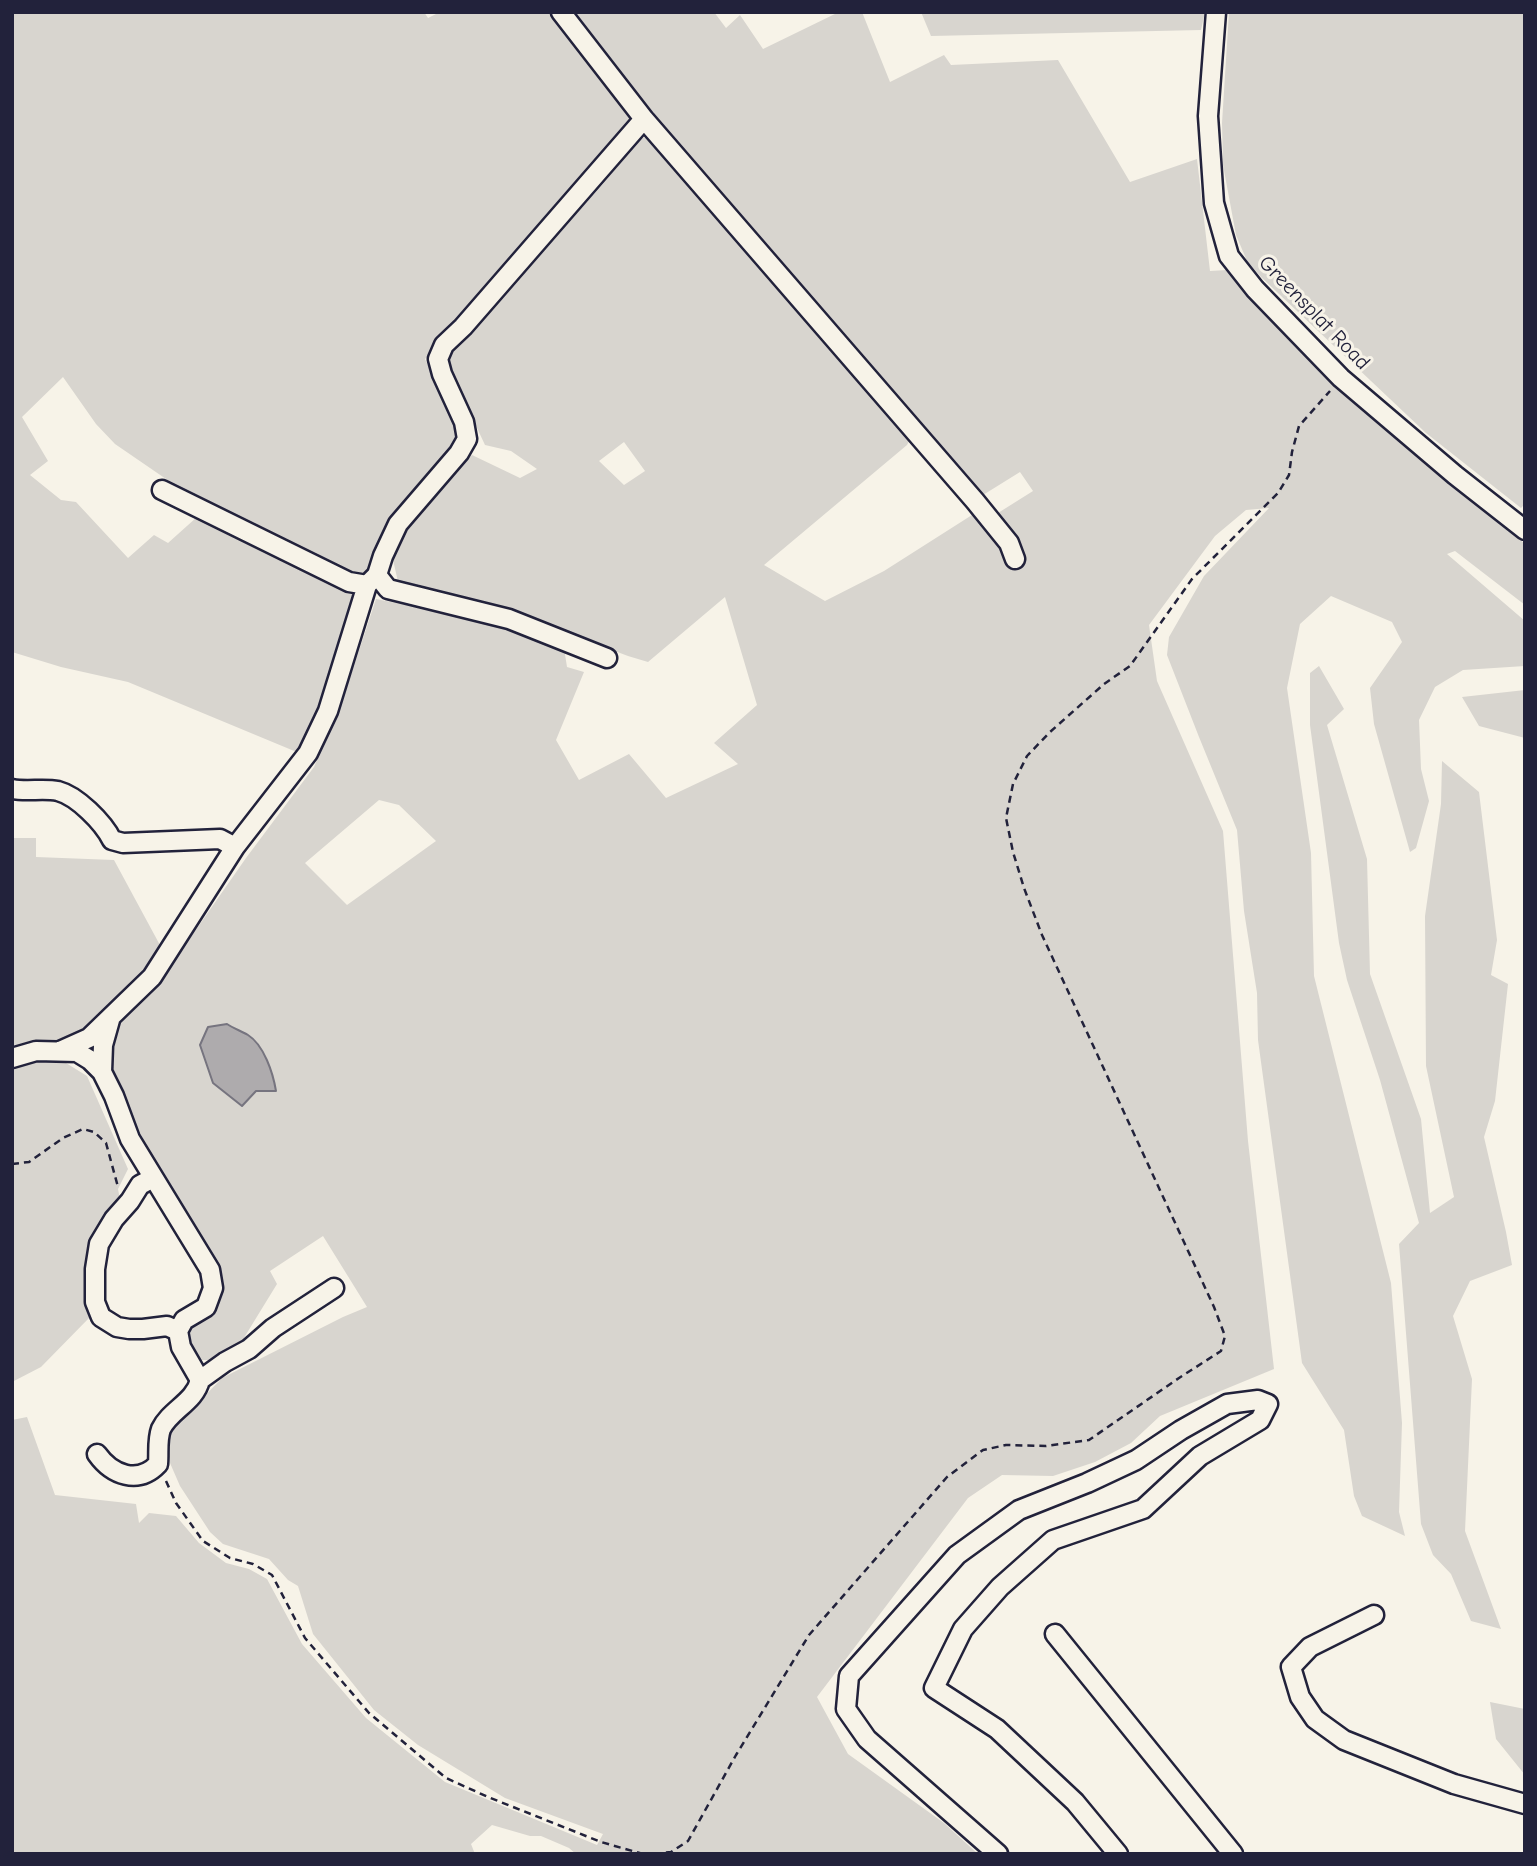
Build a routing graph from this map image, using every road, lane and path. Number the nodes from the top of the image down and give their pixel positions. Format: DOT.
graph roads {
  1 [pos="561,12"];
  2 [pos="1216,12"];
  3 [pos="644,120"];
  4 [pos="1341,378"];
  5 [pos="162,490"];
  6 [pos="1522,523"];
  7 [pos="1015,559"];
  8 [pos="372,580"];
  9 [pos="607,658"];
  10 [pos="12,789"];
  11 [pos="235,847"];
  12 [pos="112,1016"];
  13 [pos="60,1051"];
  14 [pos="12,1058"];
  15 [pos="102,1072"];
  16 [pos="12,1164"];
  17 [pos="153,1178"];
  18 [pos="130,1201"];
  19 [pos="334,1288"];
  20 [pos="178,1331"];
  21 [pos="200,1380"];
  22 [pos="97,1454"];
  23 [pos="158,1464"];
  24 [pos="1374,1615"];
  25 [pos="1055,1634"];
  26 [pos="1525,1804"];
  27 [pos="643,1854"];
  28 [pos="654,1854"];
  29 [pos="998,1854"];
  30 [pos="1118,1854"];
  31 [pos="1233,1854"];
  1 -- 3 [label="street"];
  2 -- 4 [label="street, Greensplat Road"];
  3 -- 7 [label="street"];
  3 -- 8 [label="street"];
  4 -- 6 [label="street, Greensplat Road"];
  4 -- 28 [label="path"];
  5 -- 8 [label="street"];
  8 -- 9 [label="street"];
  8 -- 11 [label="street"];
  10 -- 11 [label="street"];
  11 -- 12 [label="street"];
  12 -- 13 [label="street"];
  12 -- 15 [label="street"];
  13 -- 14 [label="street"];
  13 -- 15 [label="street"];
  15 -- 17 [label="street"];
  16 -- 18 [label="path"];
  17 -- 18 [label="street"];
  17 -- 20 [label="street"];
  18 -- 20 [label="street"];
  19 -- 21 [label="street"];
  20 -- 21 [label="street"];
  21 -- 23 [label="street"];
  22 -- 23 [label="street"];
  23 -- 27 [label="path"];
  24 -- 26 [label="street"];
  25 -- 31 [label="street"];
  29 -- 30 [label="street"];
}
